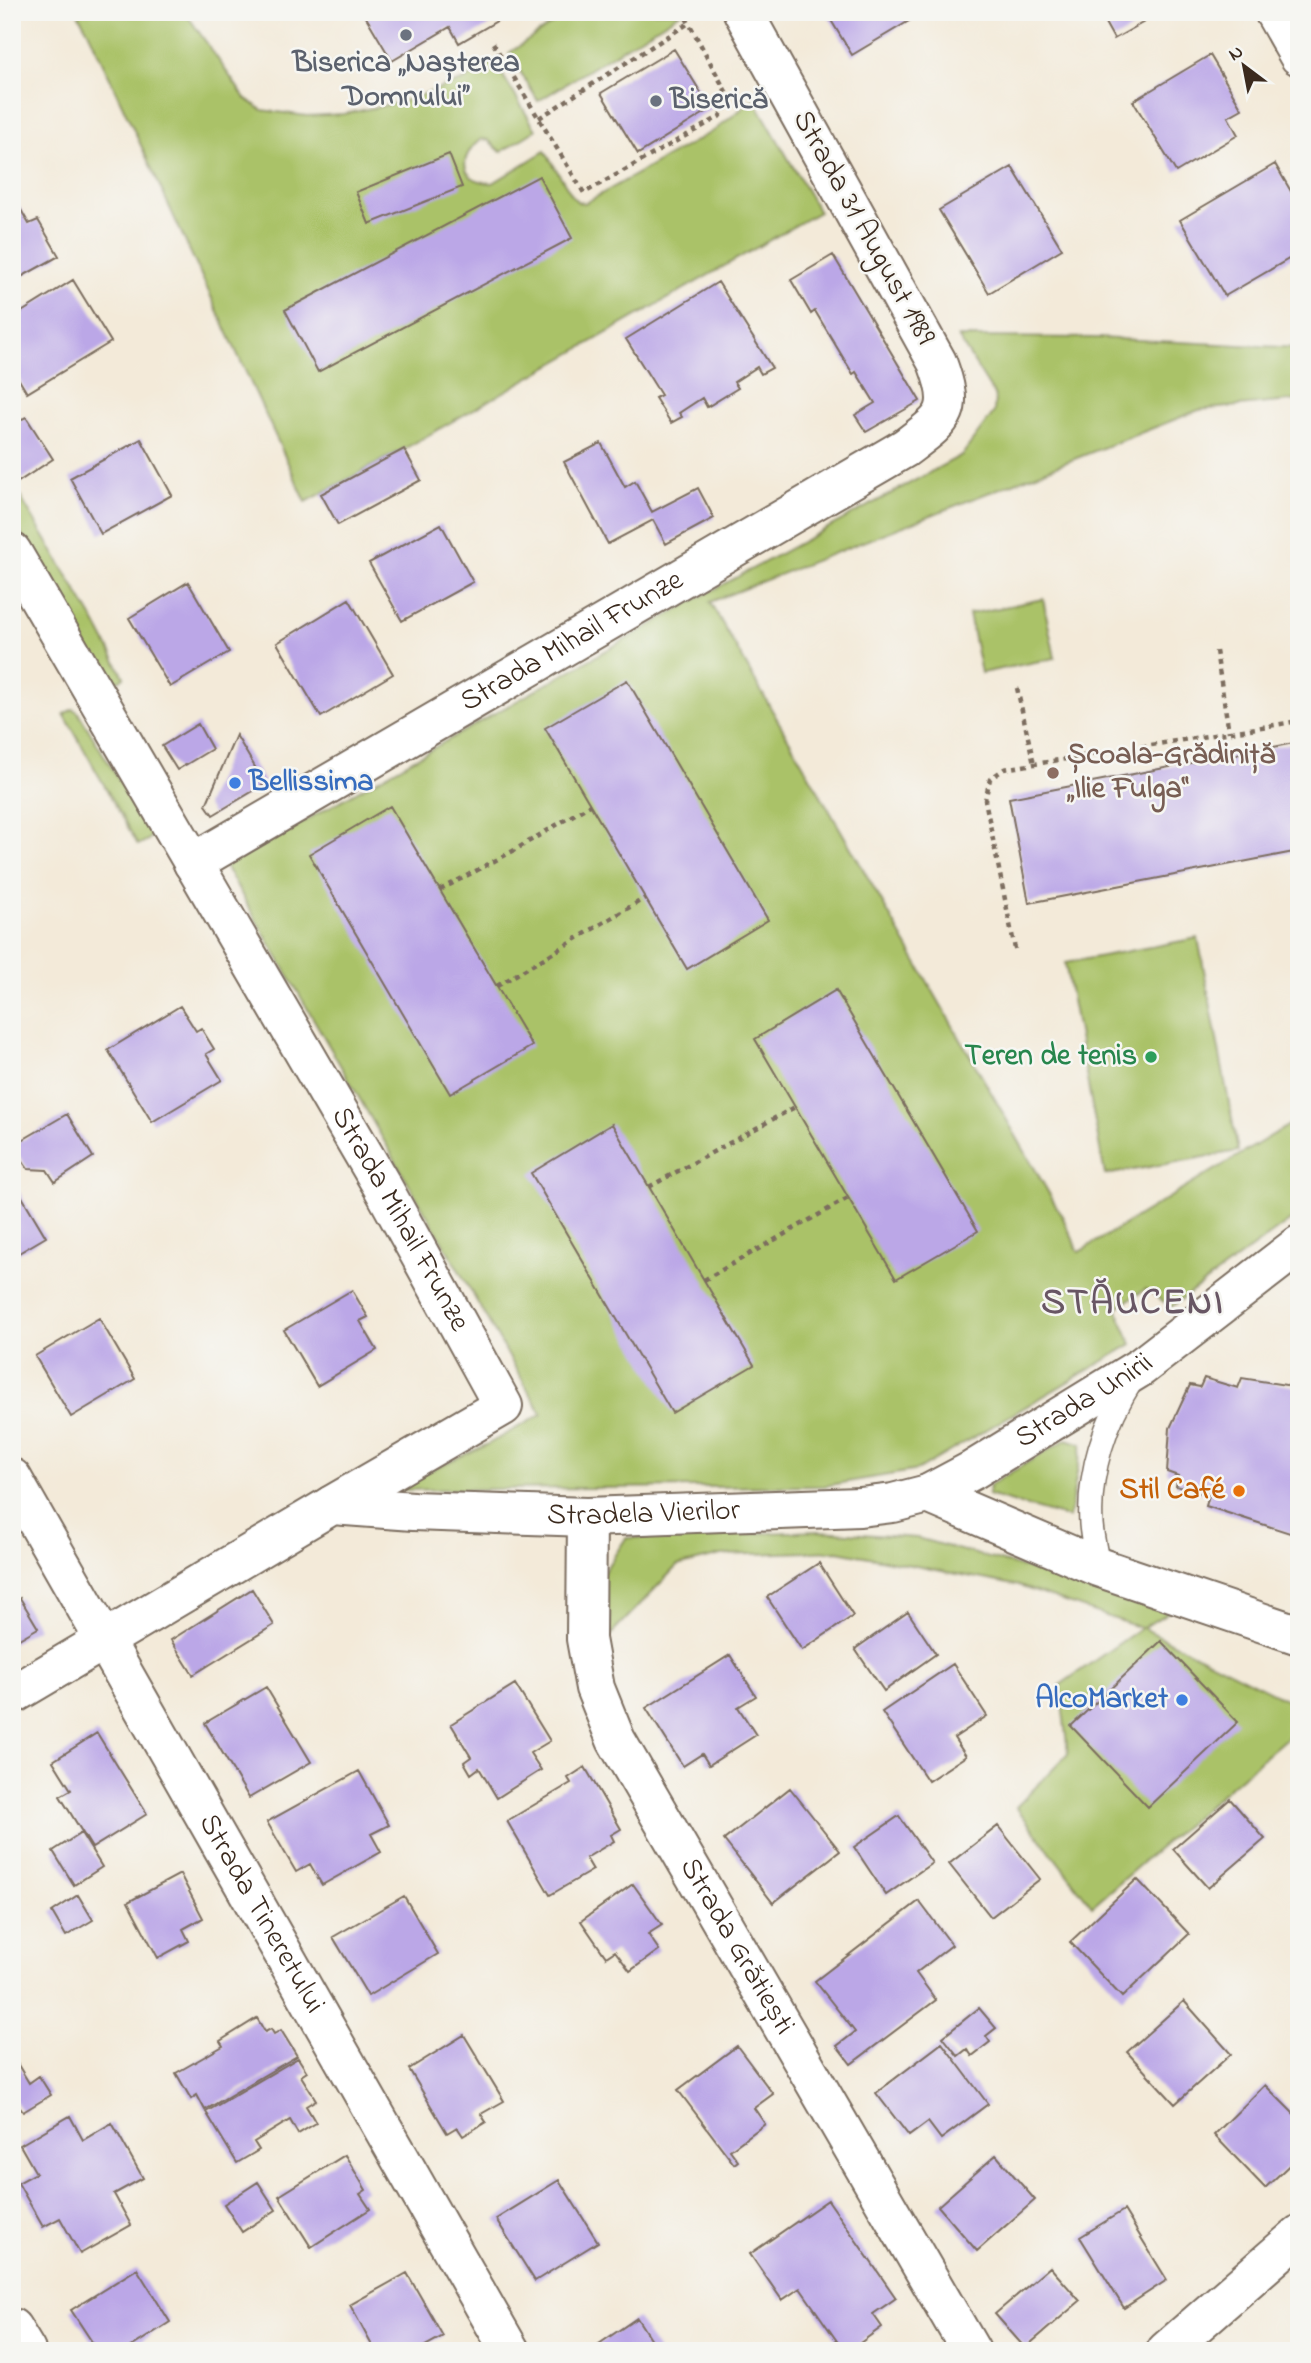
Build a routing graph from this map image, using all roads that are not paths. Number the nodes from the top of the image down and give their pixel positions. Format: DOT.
graph roads {
  1 [pos="743,12"];
  2 [pos="1274,12"];
  3 [pos="1299,55"];
  4 [pos="945,411"];
  5 [pos="12,552"];
  6 [pos="193,863"];
  7 [pos="1299,1245"];
  8 [pos="1141,1367"];
  9 [pos="12,1478"];
  10 [pos="928,1494"];
  11 [pos="332,1505"];
  12 [pos="587,1517"];
  13 [pos="1098,1567"];
  14 [pos="1299,1635"];
  15 [pos="104,1640"];
  16 [pos="12,1695"];
  17 [pos="1299,2235"];
  18 [pos="12,2328"];
  19 [pos="26,2351"];
  20 [pos="510,2351"];
  21 [pos="971,2351"];
  22 [pos="1166,2351"];
  1 -- 4 [label="street, Strada 31 August 1989"];
  2 -- 3 [label="street"];
  4 -- 6 [label="street, Strada Mihail Frunze"];
  5 -- 6 [label="street, Strada Mihail Frunze"];
  6 -- 11 [label="street, Strada Mihail Frunze"];
  7 -- 8 [label="street, Strada Unirii"];
  8 -- 10 [label="street, Strada Unirii"];
  8 -- 13 [label="lane"];
  9 -- 15 [label="street, Strada Tineretului"];
  10 -- 12 [label="street, Stradela Vierilor"];
  10 -- 13 [label="street"];
  11 -- 12 [label="street, Stradela Vierilor"];
  11 -- 15 [label="street"];
  12 -- 21 [label="street, Strada Grătiești"];
  13 -- 14 [label="street"];
  15 -- 16 [label="street"];
  15 -- 20 [label="street, Strada Tineretului"];
  17 -- 22 [label="street"];
  18 -- 19 [label="street"];
}
